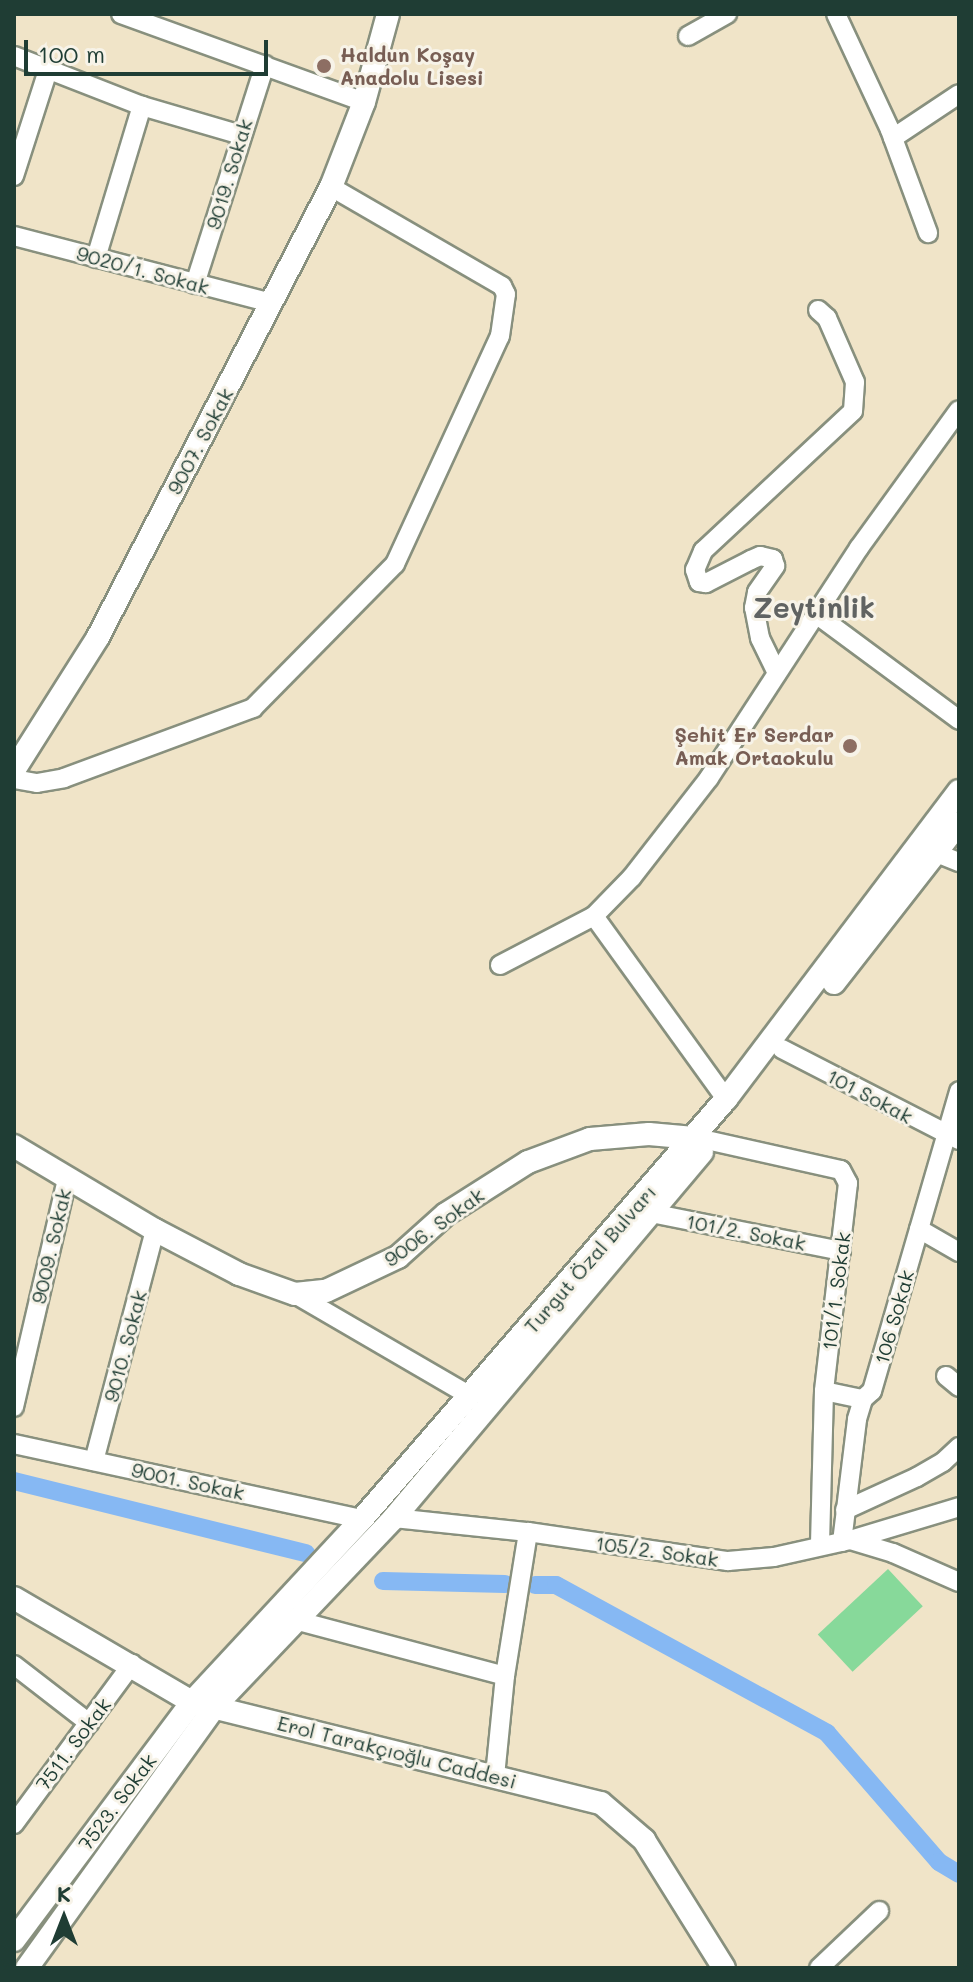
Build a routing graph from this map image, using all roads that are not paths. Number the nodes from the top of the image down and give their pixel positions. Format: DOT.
graph roads {
  1 [pos="121,14"];
  2 [pos="388,14"];
  3 [pos="727,14"];
  4 [pos="836,14"];
  5 [pos="688,36"];
  6 [pos="14,56"];
  7 [pos="265,65"];
  8 [pos="49,67"];
  9 [pos="959,94"];
  10 [pos="364,102"];
  11 [pos="142,106"];
  12 [pos="241,135"];
  13 [pos="893,138"];
  14 [pos="14,176"];
  15 [pos="331,187"];
  16 [pos="928,233"];
  17 [pos="14,236"];
  18 [pos="96,258"];
  19 [pos="195,284"];
  20 [pos="272,303"];
  21 [pos="818,310"];
  22 [pos="959,410"];
  23 [pos="816,614"];
  24 [pos="777,673"];
  25 [pos="959,720"];
  26 [pos="14,770"];
  27 [pos="14,779"];
  28 [pos="959,791"];
  29 [pos="959,823"];
  30 [pos="928,849"];
  31 [pos="959,862"];
  32 [pos="594,916"];
  33 [pos="500,965"];
  34 [pos="782,1049"];
  35 [pos="959,1091"];
  36 [pos="726,1099"];
  37 [pos="953,1138"];
  38 [pos="702,1140"];
  39 [pos="14,1146"];
  40 [pos="67,1179"];
  41 [pos="651,1213"];
  42 [pos="919,1229"];
  43 [pos="155,1230"];
  44 [pos="841,1251"];
  45 [pos="959,1252"];
  46 [pos="295,1294"];
  47 [pos="824,1391"];
  48 [pos="470,1396"];
  49 [pos="863,1399"];
  50 [pos="14,1407"];
  51 [pos="14,1444"];
  52 [pos="959,1447"];
  53 [pos="94,1461"];
  54 [pos="959,1507"];
  55 [pos="845,1510"];
  56 [pos="394,1518"];
  57 [pos="362,1519"];
  58 [pos="528,1532"];
  59 [pos="846,1541"];
  60 [pos="820,1546"];
  61 [pos="959,1582"];
  62 [pos="14,1598"];
  63 [pos="295,1620"];
  64 [pos="132,1664"];
  65 [pos="14,1665"];
  66 [pos="505,1676"];
  67 [pos="192,1702"];
  68 [pos="215,1706"];
  69 [pos="89,1723"];
  70 [pos="495,1776"];
  71 [pos="14,1824"];
  72 [pos="879,1911"];
  73 [pos="14,1940"];
  74 [pos="27,1968"];
  75 [pos="724,1968"];
  76 [pos="819,1968"];
  1 -- 7 [label="street"];
  2 -- 10 [label="street, 9007. Sokak"];
  3 -- 5 [label="street"];
  4 -- 13 [label="street"];
  6 -- 8 [label="street"];
  7 -- 10 [label="street"];
  7 -- 12 [label="street, 9019. Sokak"];
  8 -- 11 [label="street"];
  8 -- 14 [label="street"];
  9 -- 13 [label="street"];
  10 -- 15 [label="street, 9007. Sokak"];
  11 -- 12 [label="street"];
  11 -- 18 [label="street"];
  12 -- 19 [label="street, 9019. Sokak"];
  13 -- 16 [label="street"];
  15 -- 20 [label="street, 9007. Sokak"];
  15 -- 27 [label="street"];
  17 -- 18 [label="street, 9020/1. Sokak"];
  18 -- 19 [label="street, 9020/1. Sokak"];
  19 -- 20 [label="street, 9020/1. Sokak"];
  20 -- 26 [label="street, 9007. Sokak"];
  21 -- 24 [label="street"];
  22 -- 23 [label="street"];
  23 -- 24 [label="street"];
  23 -- 25 [label="street"];
  24 -- 32 [label="street"];
  28 -- 30 [label="street, Turgut Özal Bulvarı"];
  29 -- 30 [label="street, Turgut Özal Bulvarı"];
  30 -- 31 [label="street"];
  30 -- 34 [label="street, Turgut Özal Bulvarı"];
  30 -- 36 [label="street, Turgut Özal Bulvarı"];
  32 -- 33 [label="street"];
  32 -- 36 [label="street"];
  34 -- 37 [label="street, 101 Sokak"];
  34 -- 38 [label="street, Turgut Özal Bulvarı"];
  35 -- 37 [label="street, 106 Sokak"];
  36 -- 38 [label="street, Turgut Özal Bulvarı"];
  37 -- 42 [label="street, 106 Sokak"];
  38 -- 41 [label="street, Turgut Özal Bulvarı"];
  38 -- 44 [label="street, 101/1. Sokak"];
  38 -- 46 [label="street, 9006. Sokak"];
  38 -- 48 [label="street, Turgut Özal Bulvarı"];
  39 -- 40 [label="street, 9006. Sokak"];
  40 -- 43 [label="street, 9006. Sokak"];
  40 -- 50 [label="street, 9009. Sokak"];
  41 -- 44 [label="street, 101/2. Sokak"];
  41 -- 56 [label="street, Turgut Özal Bulvarı"];
  42 -- 45 [label="street"];
  42 -- 49 [label="street, 106 Sokak"];
  43 -- 46 [label="street, 9006. Sokak"];
  43 -- 53 [label="street, 9010. Sokak"];
  44 -- 47 [label="street, 101/1. Sokak"];
  46 -- 48 [label="street"];
  47 -- 49 [label="street"];
  47 -- 60 [label="street, 101/1. Sokak"];
  48 -- 57 [label="street, Turgut Özal Bulvarı"];
  49 -- 55 [label="street, 106 Sokak"];
  51 -- 53 [label="street, 9001. Sokak"];
  52 -- 55 [label="street"];
  53 -- 57 [label="street, 9001. Sokak"];
  54 -- 59 [label="street"];
  55 -- 59 [label="street, 106 Sokak"];
  56 -- 57 [label="street"];
  56 -- 58 [label="street, 105/2. Sokak"];
  56 -- 63 [label="street, Turgut Özal Bulvarı"];
  57 -- 67 [label="street, Turgut Özal Bulvarı"];
  58 -- 60 [label="street, 105/2. Sokak"];
  58 -- 66 [label="street"];
  59 -- 60 [label="street, 105/2. Sokak"];
  59 -- 61 [label="street, 105/2. Sokak"];
  62 -- 64 [label="street, Erol Tarakçıoğlu Caddesi"];
  63 -- 66 [label="street"];
  63 -- 68 [label="street, Turgut Özal Bulvarı"];
  64 -- 67 [label="street, Erol Tarakçıoğlu Caddesi"];
  64 -- 69 [label="street, 7511. Sokak"];
  65 -- 69 [label="street"];
  66 -- 70 [label="street"];
  67 -- 68 [label="street, Erol Tarakçıoğlu Caddesi"];
  67 -- 73 [label="street, 7523. Sokak"];
  68 -- 70 [label="street, Erol Tarakçıoğlu Caddesi"];
  68 -- 74 [label="street, Turgut Özal Bulvarı"];
  69 -- 71 [label="street, 7511. Sokak"];
  70 -- 75 [label="street, Erol Tarakçıoğlu Caddesi"];
  72 -- 76 [label="street"];
}
